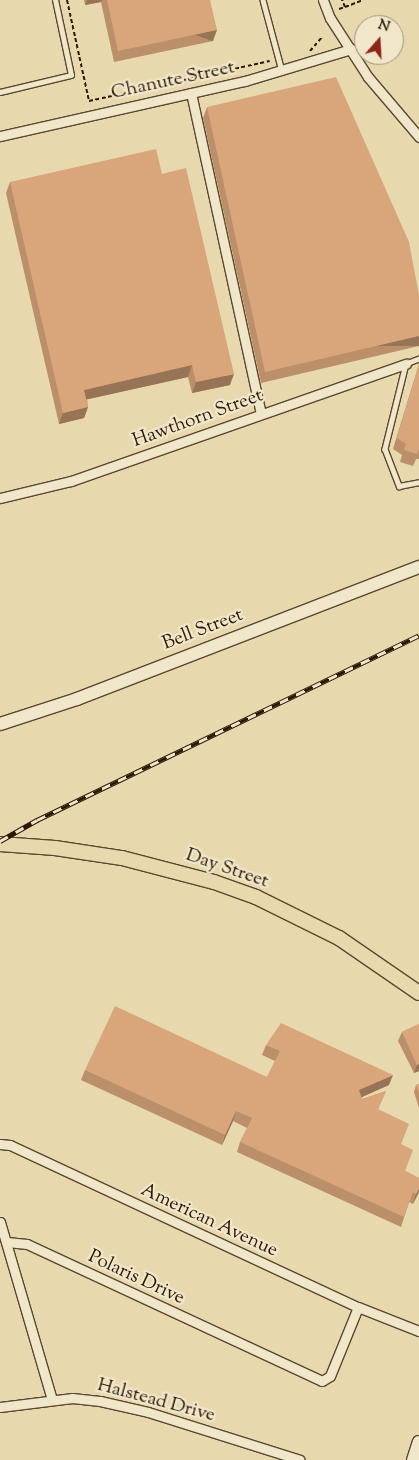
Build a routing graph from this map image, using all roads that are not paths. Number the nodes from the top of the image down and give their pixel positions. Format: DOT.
graph roads {
  1 [pos="55,0"];
  2 [pos="262,0"];
  3 [pos="323,0"];
  4 [pos="351,49"];
  5 [pos="282,72"];
  6 [pos="0,92"];
  7 [pos="191,93"];
  8 [pos="0,136"];
  9 [pos="419,138"];
  10 [pos="419,360"];
  11 [pos="406,364"];
  12 [pos="261,413"];
  13 [pos="419,482"];
  14 [pos="0,498"];
  15 [pos="419,567"];
  16 [pos="0,724"];
  17 [pos="0,844"];
  18 [pos="419,993"];
  19 [pos="0,1144"];
  20 [pos="0,1222"];
  21 [pos="7,1242"];
  22 [pos="358,1307"];
  23 [pos="419,1331"];
  24 [pos="52,1400"];
  25 [pos="0,1406"];
  26 [pos="419,1442"];
  27 [pos="300,1460"];
  28 [pos="413,1460"];
  1 -- 6 [label="lane"];
  2 -- 5 [label="lane"];
  3 -- 4 [label="street"];
  4 -- 5 [label="street, Chanute Street"];
  4 -- 9 [label="street"];
  5 -- 7 [label="street, Chanute Street"];
  7 -- 8 [label="street, Chanute Street"];
  7 -- 12 [label="street"];
  10 -- 11 [label="lane"];
  11 -- 12 [label="street, Hawthorn Street"];
  11 -- 13 [label="lane"];
  12 -- 14 [label="street, Hawthorn Street"];
  15 -- 16 [label="main road, Bell Street"];
  17 -- 18 [label="main road, Day Street"];
  19 -- 22 [label="street, American Avenue"];
  20 -- 21 [label="street"];
  21 -- 22 [label="street, Polaris Drive"];
  21 -- 24 [label="street"];
  22 -- 23 [label="street, American Avenue"];
  24 -- 25 [label="street, Halstead Drive"];
  24 -- 27 [label="street, Halstead Drive"];
  26 -- 28 [label="main road"];
}
